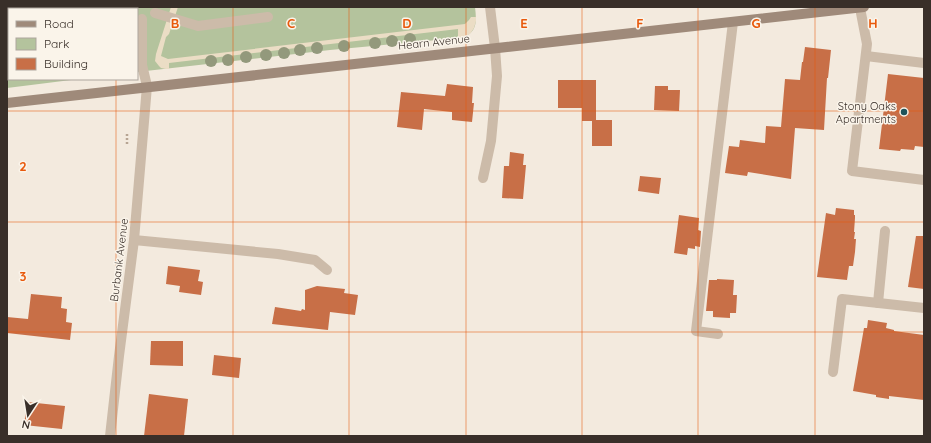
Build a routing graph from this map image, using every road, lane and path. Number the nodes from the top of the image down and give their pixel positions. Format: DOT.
graph roads {
  1 [pos="490,7"];
  2 [pos="864,7"];
  3 [pos="860,8"];
  4 [pos="158,10"];
  5 [pos="268,17"];
  6 [pos="139,20"];
  7 [pos="733,22"];
  8 [pos="495,48"];
  9 [pos="866,56"];
  10 [pos="924,63"];
  11 [pos="147,86"];
  12 [pos="7,103"];
  13 [pos="483,178"];
  14 [pos="924,180"];
  15 [pos="885,231"];
  16 [pos="134,240"];
  17 [pos="327,270"];
  18 [pos="878,303"];
  19 [pos="924,308"];
  20 [pos="718,334"];
  21 [pos="833,372"];
  22 [pos="110,436"];
  1 -- 8 [label="street"];
  2 -- 3 [label="main road, Hearn Avenue"];
  3 -- 7 [label="main road, Hearn Avenue"];
  3 -- 9 [label="street"];
  4 -- 5 [label="street"];
  4 -- 6 [label="street"];
  6 -- 11 [label="street, Burbank Avenue"];
  7 -- 8 [label="main road, Hearn Avenue"];
  7 -- 20 [label="street"];
  8 -- 11 [label="main road, Hearn Avenue"];
  8 -- 13 [label="street"];
  9 -- 10 [label="street"];
  9 -- 14 [label="street"];
  11 -- 12 [label="main road, Hearn Avenue"];
  11 -- 16 [label="street, Burbank Avenue"];
  15 -- 18 [label="street"];
  16 -- 17 [label="street"];
  16 -- 22 [label="street, Burbank Avenue"];
  18 -- 19 [label="street"];
  18 -- 21 [label="street"];
}
